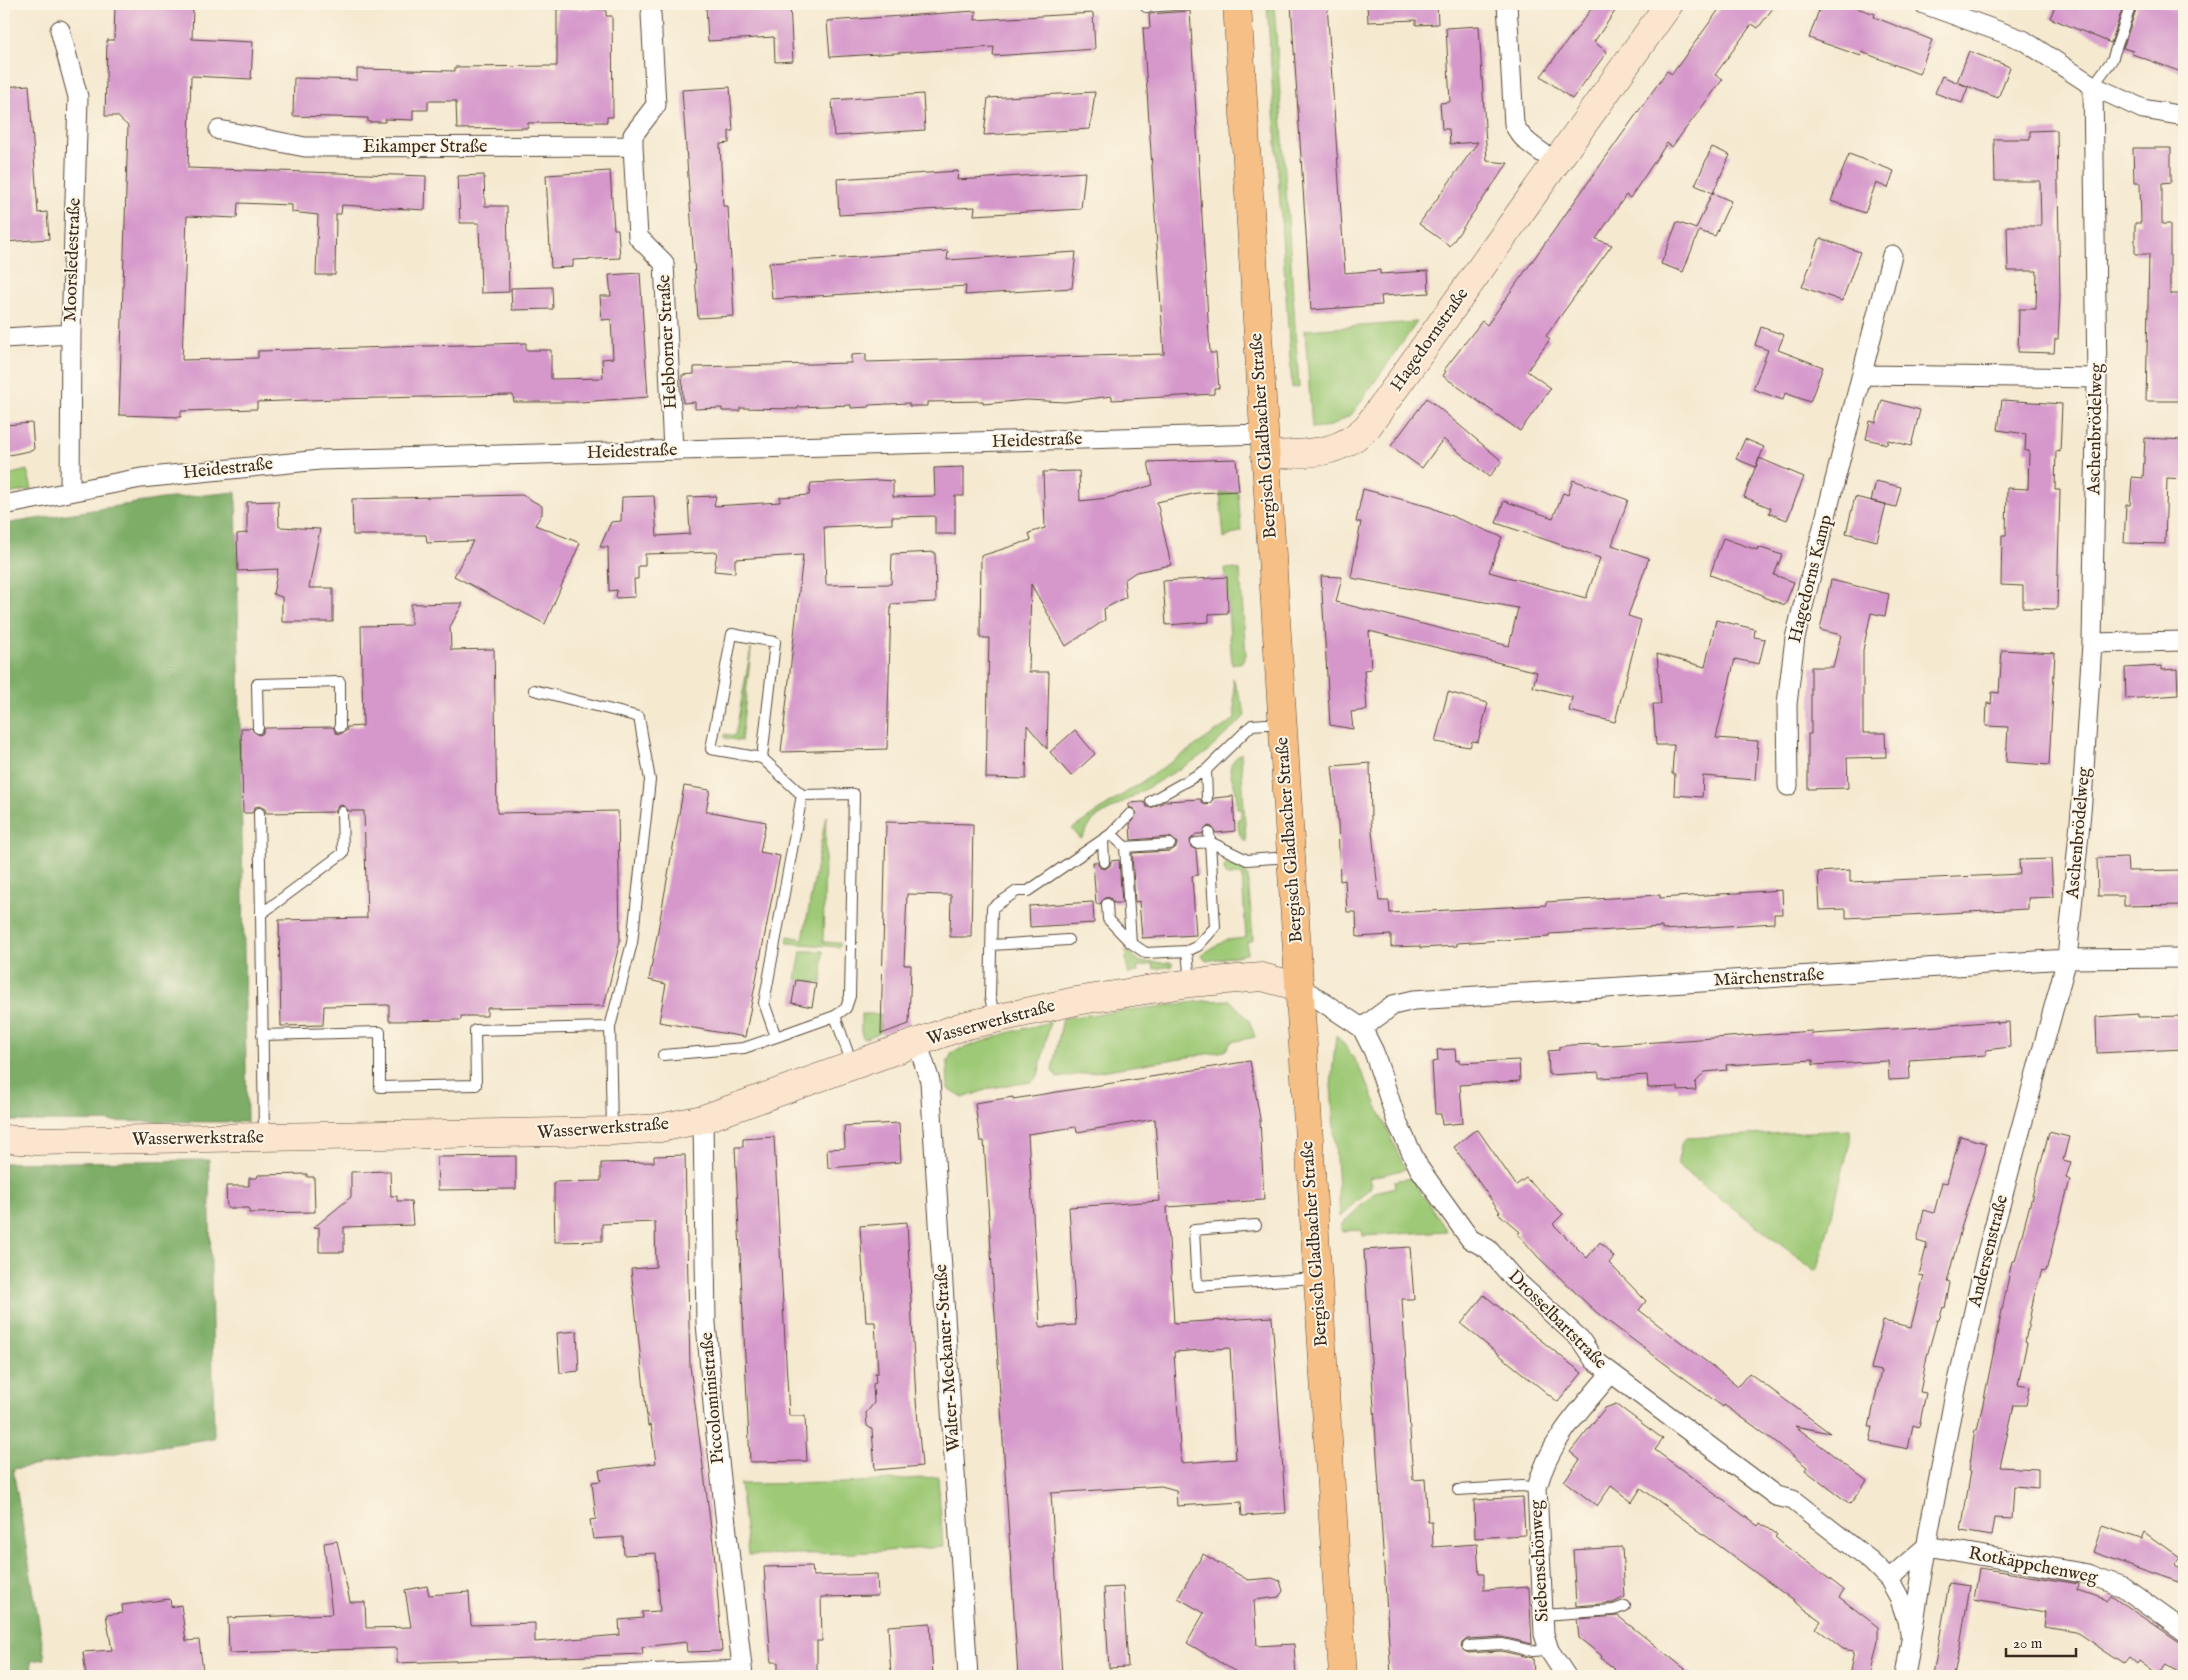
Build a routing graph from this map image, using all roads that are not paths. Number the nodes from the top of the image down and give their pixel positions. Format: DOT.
graph roads {
  1 [pos="1187,4"];
  2 [pos="1237,4"];
  3 [pos="1507,4"];
  4 [pos="1669,4"];
  5 [pos="1924,4"];
  6 [pos="2131,4"];
  7 [pos="1146,7"];
  8 [pos="651,14"];
  9 [pos="60,30"];
  10 [pos="2093,86"];
  11 [pos="2184,116"];
  12 [pos="219,130"];
  13 [pos="633,146"];
  14 [pos="1556,162"];
  15 [pos="1892,255"];
  16 [pos="71,334"];
  17 [pos="4,338"];
  18 [pos="1862,375"];
  19 [pos="2097,378"];
  20 [pos="1264,445"];
  21 [pos="674,450"];
  22 [pos="70,492"];
  23 [pos="4,505"];
  24 [pos="2184,641"];
  25 [pos="2092,643"];
  26 [pos="534,690"];
  27 [pos="1282,723"];
  28 [pos="340,727"];
  29 [pos="258,728"];
  30 [pos="762,758"];
  31 [pos="1206,770"];
  32 [pos="1788,786"];
  33 [pos="802,795"];
  34 [pos="1207,798"];
  35 [pos="1151,801"];
  36 [pos="342,812"];
  37 [pos="259,813"];
  38 [pos="1130,814"];
  39 [pos="1107,837"];
  40 [pos="1210,838"];
  41 [pos="1196,843"];
  42 [pos="1170,844"];
  43 [pos="1125,847"];
  44 [pos="1291,857"];
  45 [pos="1104,862"];
  46 [pos="1107,904"];
  47 [pos="261,914"];
  48 [pos="1068,940"];
  49 [pos="1131,943"];
  50 [pos="992,945"];
  51 [pos="1187,951"];
  52 [pos="2184,958"];
  53 [pos="2067,959"];
  54 [pos="1190,983"];
  55 [pos="1300,987"];
  56 [pos="835,1016"];
  57 [pos="995,1018"];
  58 [pos="610,1027"];
  59 [pos="1362,1028"];
  60 [pos="262,1035"];
  61 [pos="776,1037"];
  62 [pos="917,1042"];
  63 [pos="663,1055"];
  64 [pos="852,1066"];
  65 [pos="703,1119"];
  66 [pos="612,1131"];
  67 [pos="4,1139"];
  68 [pos="264,1139"];
  69 [pos="1256,1226"];
  70 [pos="1317,1278"];
  71 [pos="1611,1373"];
  72 [pos="1537,1488"];
  73 [pos="1458,1490"];
  74 [pos="1927,1546"];
  75 [pos="1889,1579"];
  76 [pos="1625,1606"];
  77 [pos="1543,1615"];
  78 [pos="2184,1631"];
  79 [pos="1910,1645"];
  80 [pos="1468,1646"];
  81 [pos="1549,1650"];
  82 [pos="743,1673"];
  83 [pos="588,1676"];
  84 [pos="968,1676"];
  85 [pos="1342,1676"];
  86 [pos="1566,1676"];
  87 [pos="1905,1676"];
  1 -- 7 [label="lane"];
  2 -- 20 [label="main road, Bergisch Gladbacher Straße"];
  3 -- 14 [label="street"];
  4 -- 14 [label="main road, Hagedornstraße"];
  5 -- 10 [label="street"];
  6 -- 10 [label="lane"];
  8 -- 13 [label="street, Hebborner Straße"];
  9 -- 16 [label="street, Moorsledestraße"];
  10 -- 11 [label="street"];
  10 -- 19 [label="street, Aschenbrödelweg"];
  12 -- 13 [label="street, Eikamper Straße"];
  13 -- 21 [label="street, Hebborner Straße"];
  14 -- 20 [label="main road, Hagedornstraße"];
  15 -- 18 [label="street, Hagedorns Kamp"];
  16 -- 17 [label="street"];
  16 -- 22 [label="street, Moorsledestraße"];
  18 -- 19 [label="street"];
  18 -- 32 [label="street, Hagedorns Kamp"];
  19 -- 25 [label="street, Aschenbrödelweg"];
  20 -- 21 [label="street, Heidestraße"];
  20 -- 27 [label="main road, Bergisch Gladbacher Straße"];
  21 -- 22 [label="street, Heidestraße"];
  22 -- 23 [label="street, Heidestraße"];
  24 -- 25 [label="street"];
  25 -- 53 [label="street, Aschenbrödelweg"];
  26 -- 58 [label="lane"];
  27 -- 31 [label="lane"];
  27 -- 44 [label="main road, Bergisch Gladbacher Straße"];
  28 -- 29 [label="lane"];
  30 -- 30 [label="lane"];
  30 -- 33 [label="lane"];
  31 -- 34 [label="lane"];
  31 -- 35 [label="lane"];
  33 -- 56 [label="lane"];
  33 -- 61 [label="lane"];
  36 -- 47 [label="lane"];
  37 -- 47 [label="lane"];
  38 -- 39 [label="lane"];
  39 -- 43 [label="lane"];
  39 -- 45 [label="lane"];
  39 -- 50 [label="lane"];
  40 -- 41 [label="lane"];
  40 -- 44 [label="lane"];
  40 -- 51 [label="lane"];
  42 -- 43 [label="lane"];
  43 -- 49 [label="lane"];
  44 -- 55 [label="main road, Bergisch Gladbacher Straße"];
  46 -- 49 [label="lane"];
  47 -- 60 [label="lane"];
  48 -- 50 [label="lane"];
  49 -- 51 [label="lane"];
  50 -- 57 [label="lane"];
  51 -- 54 [label="lane"];
  52 -- 53 [label="street, Märchenstraße"];
  53 -- 59 [label="street, Märchenstraße"];
  53 -- 74 [label="street, Andersenstraße"];
  54 -- 55 [label="main road, Wasserwerkstraße"];
  54 -- 57 [label="main road, Wasserwerkstraße"];
  55 -- 59 [label="street, Drosselbartstraße"];
  55 -- 70 [label="main road, Bergisch Gladbacher Straße"];
  56 -- 61 [label="lane"];
  56 -- 64 [label="lane"];
  57 -- 62 [label="main road, Wasserwerkstraße"];
  58 -- 60 [label="lane"];
  58 -- 66 [label="lane"];
  59 -- 71 [label="street, Drosselbartstraße"];
  60 -- 68 [label="lane"];
  61 -- 63 [label="lane"];
  62 -- 64 [label="main road, Wasserwerkstraße"];
  62 -- 84 [label="street, Walter-Meckauer-Straße"];
  64 -- 65 [label="main road, Wasserwerkstraße"];
  65 -- 66 [label="main road, Wasserwerkstraße"];
  65 -- 82 [label="street, Piccoloministraße"];
  66 -- 68 [label="main road, Wasserwerkstraße"];
  67 -- 68 [label="main road, Wasserwerkstraße"];
  69 -- 70 [label="lane"];
  70 -- 85 [label="main road, Bergisch Gladbacher Straße"];
  71 -- 72 [label="street, Siebenschönweg"];
  71 -- 75 [label="street, Drosselbartstraße"];
  72 -- 73 [label="lane"];
  72 -- 77 [label="street, Siebenschönweg"];
  74 -- 75 [label="street"];
  74 -- 78 [label="street, Rotkäppchenweg"];
  74 -- 79 [label="street, Andersenstraße"];
  75 -- 79 [label="street, Drosselbartstraße"];
  76 -- 77 [label="lane"];
  77 -- 81 [label="street, Siebenschönweg"];
  79 -- 87 [label="street, Andersenstraße"];
  80 -- 81 [label="lane"];
  81 -- 86 [label="street, Siebenschönweg"];
  82 -- 83 [label="street"];
}
